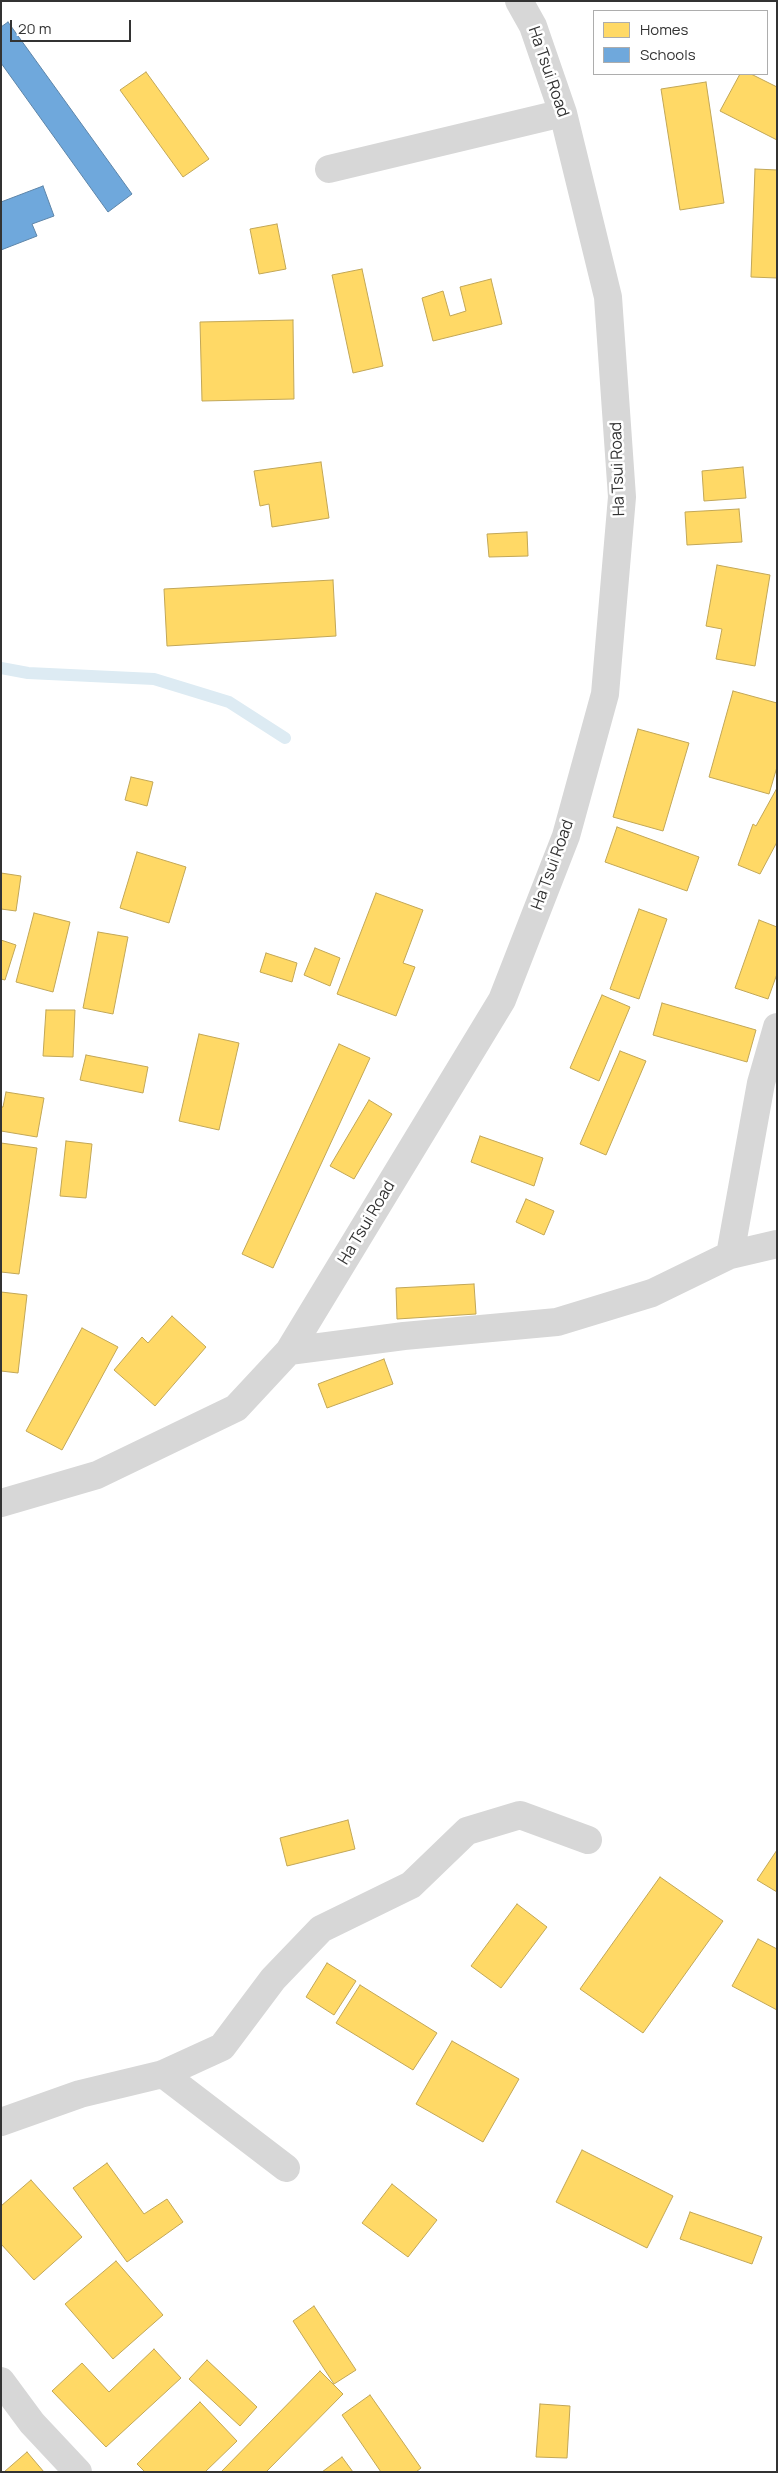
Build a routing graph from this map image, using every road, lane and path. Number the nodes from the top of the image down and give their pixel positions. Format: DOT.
graph roads {
  1 [pos="520,1"];
  2 [pos="563,113"];
  3 [pos="329,169"];
  4 [pos="777,1027"];
  5 [pos="777,1244"];
  6 [pos="730,1255"];
  7 [pos="289,1351"];
  8 [pos="1,1503"];
  9 [pos="588,1840"];
  10 [pos="163,2074"];
  11 [pos="1,2122"];
  12 [pos="286,2168"];
  13 [pos="1,2381"];
  14 [pos="78,2472"];
  1 -- 2 [label="street, Ha Tsui Road"];
  2 -- 3 [label="street"];
  2 -- 7 [label="street, Ha Tsui Road"];
  4 -- 6 [label="street"];
  5 -- 6 [label="street"];
  6 -- 7 [label="street"];
  7 -- 8 [label="street, Ha Tsui Road"];
  9 -- 10 [label="street"];
  10 -- 11 [label="street"];
  10 -- 12 [label="street"];
  13 -- 14 [label="street"];
}
